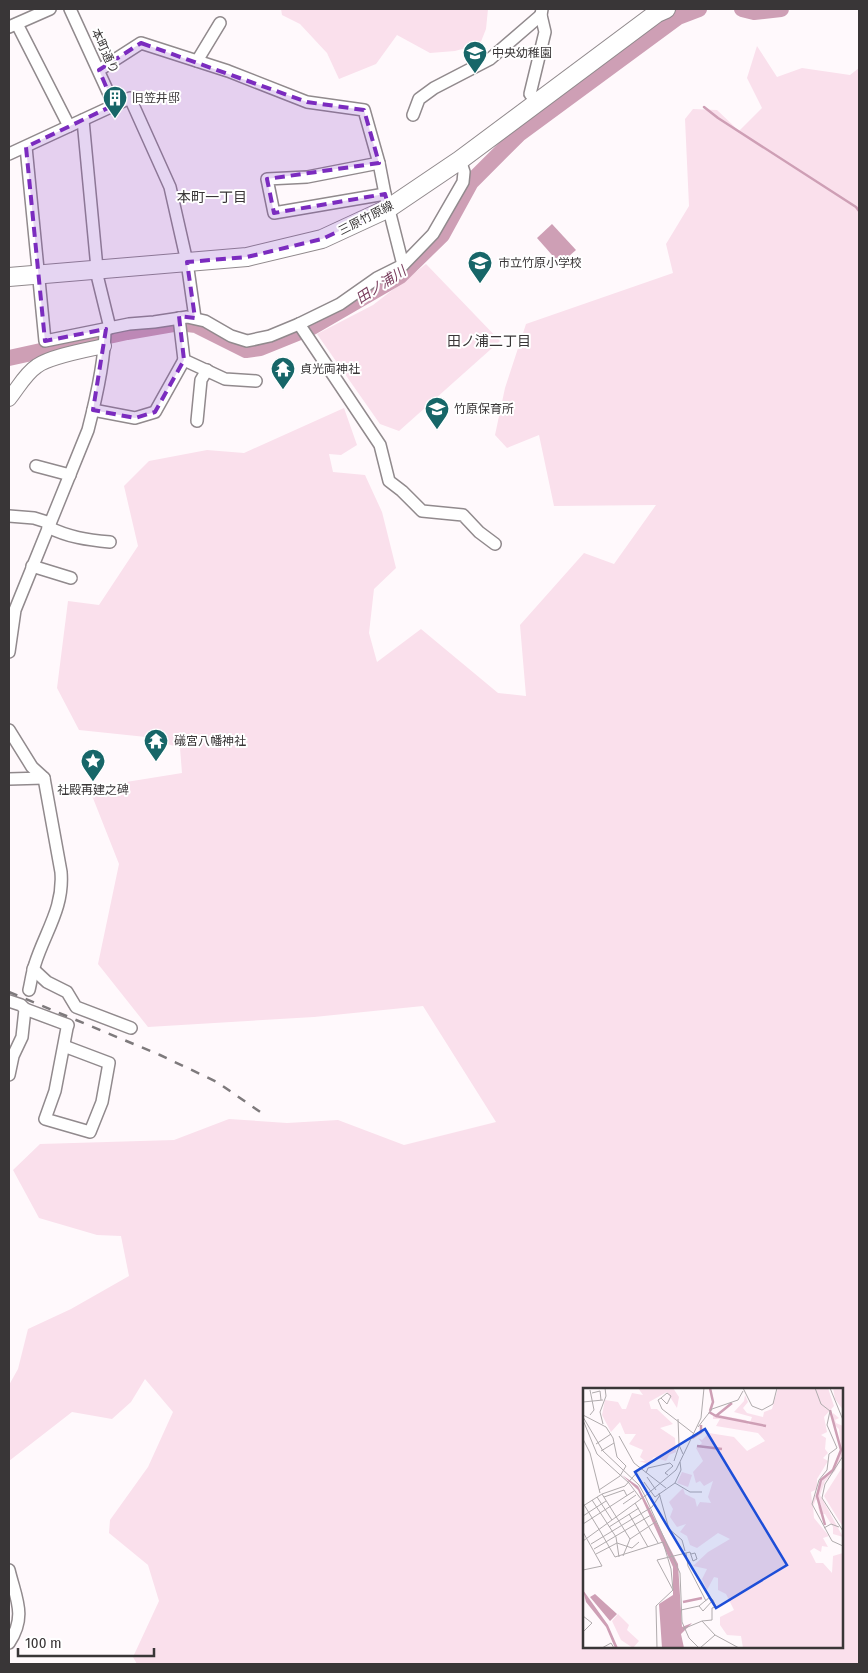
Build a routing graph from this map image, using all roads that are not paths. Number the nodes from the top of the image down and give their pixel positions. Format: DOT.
graph roads {
  1 [pos="50,9"];
  2 [pos="70,9"];
  3 [pos="666,9"];
  4 [pos="541,12"];
  5 [pos="220,23"];
  6 [pos="13,26"];
  7 [pos="196,61"];
  8 [pos="99,70"];
  9 [pos="537,102"];
  10 [pos="114,105"];
  11 [pos="413,115"];
  12 [pos="82,120"];
  13 [pos="69,126"];
  14 [pos="26,147"];
  15 [pos="9,154"];
  16 [pos="460,160"];
  17 [pos="379,163"];
  18 [pos="387,201"];
  19 [pos="187,262"];
  20 [pos="402,265"];
  21 [pos="97,269"];
  22 [pos="38,275"];
  23 [pos="9,277"];
  24 [pos="179,318"];
  25 [pos="195,318"];
  26 [pos="302,328"];
  27 [pos="106,335"];
  28 [pos="184,360"];
  29 [pos="207,370"];
  30 [pos="256,381"];
  31 [pos="9,398"];
  32 [pos="93,410"];
  33 [pos="197,421"];
  34 [pos="36,466"];
  35 [pos="70,475"];
  36 [pos="9,516"];
  37 [pos="49,525"];
  38 [pos="110,542"];
  39 [pos="495,544"];
  40 [pos="32,566"];
  41 [pos="72,578"];
  42 [pos="11,620"];
  43 [pos="9,652"];
  44 [pos="9,730"];
  45 [pos="44,778"];
  46 [pos="9,779"];
  47 [pos="33,969"];
  48 [pos="28,990"];
  49 [pos="9,1001"];
  50 [pos="25,1009"];
  51 [pos="131,1028"];
  52 [pos="64,1046"];
  53 [pos="9,1075"];
  54 [pos="9,1570"];
  55 [pos="11,1590"];
  56 [pos="9,1643"];
  1 -- 6 [label="street"];
  2 -- 8 [label="street, 本町通り"];
  3 -- 9 [label="main road, 三原竹原線"];
  4 -- 9 [label="street"];
  4 -- 11 [label="street"];
  5 -- 7 [label="street"];
  6 -- 13 [label="street"];
  7 -- 8 [label="street"];
  7 -- 17 [label="street"];
  8 -- 10 [label="street, 本町通り"];
  9 -- 16 [label="main road, 三原竹原線"];
  10 -- 12 [label="street"];
  10 -- 19 [label="street"];
  12 -- 13 [label="street"];
  12 -- 21 [label="street"];
  13 -- 14 [label="street"];
  14 -- 15 [label="street"];
  14 -- 22 [label="street"];
  16 -- 18 [label="main road, 三原竹原線"];
  16 -- 20 [label="street"];
  17 -- 18 [label="street"];
  17 -- 18 [label="street"];
  18 -- 19 [label="main road, 三原竹原線"];
  18 -- 20 [label="street"];
  19 -- 21 [label="main road, 三原竹原線"];
  19 -- 25 [label="street"];
  20 -- 26 [label="street"];
  21 -- 22 [label="main road, 三原竹原線"];
  21 -- 27 [label="street"];
  22 -- 23 [label="main road, 三原竹原線"];
  22 -- 27 [label="street"];
  24 -- 25 [label="street"];
  24 -- 27 [label="street"];
  24 -- 28 [label="street"];
  25 -- 26 [label="street"];
  26 -- 39 [label="street"];
  27 -- 31 [label="street"];
  27 -- 32 [label="street"];
  28 -- 29 [label="street"];
  28 -- 32 [label="street"];
  29 -- 30 [label="street"];
  29 -- 33 [label="street"];
  32 -- 35 [label="street"];
  34 -- 35 [label="street"];
  35 -- 37 [label="street"];
  36 -- 37 [label="street"];
  37 -- 38 [label="street"];
  37 -- 40 [label="street"];
  40 -- 41 [label="street"];
  40 -- 42 [label="street"];
  42 -- 43 [label="street"];
  44 -- 45 [label="street"];
  45 -- 46 [label="street"];
  45 -- 47 [label="street"];
  47 -- 48 [label="street"];
  47 -- 51 [label="street"];
  49 -- 50 [label="street"];
  50 -- 52 [label="street"];
  50 -- 53 [label="street"];
  52 -- 52 [label="street"];
  54 -- 55 [label="street"];
  55 -- 56 [label="street"];
}
